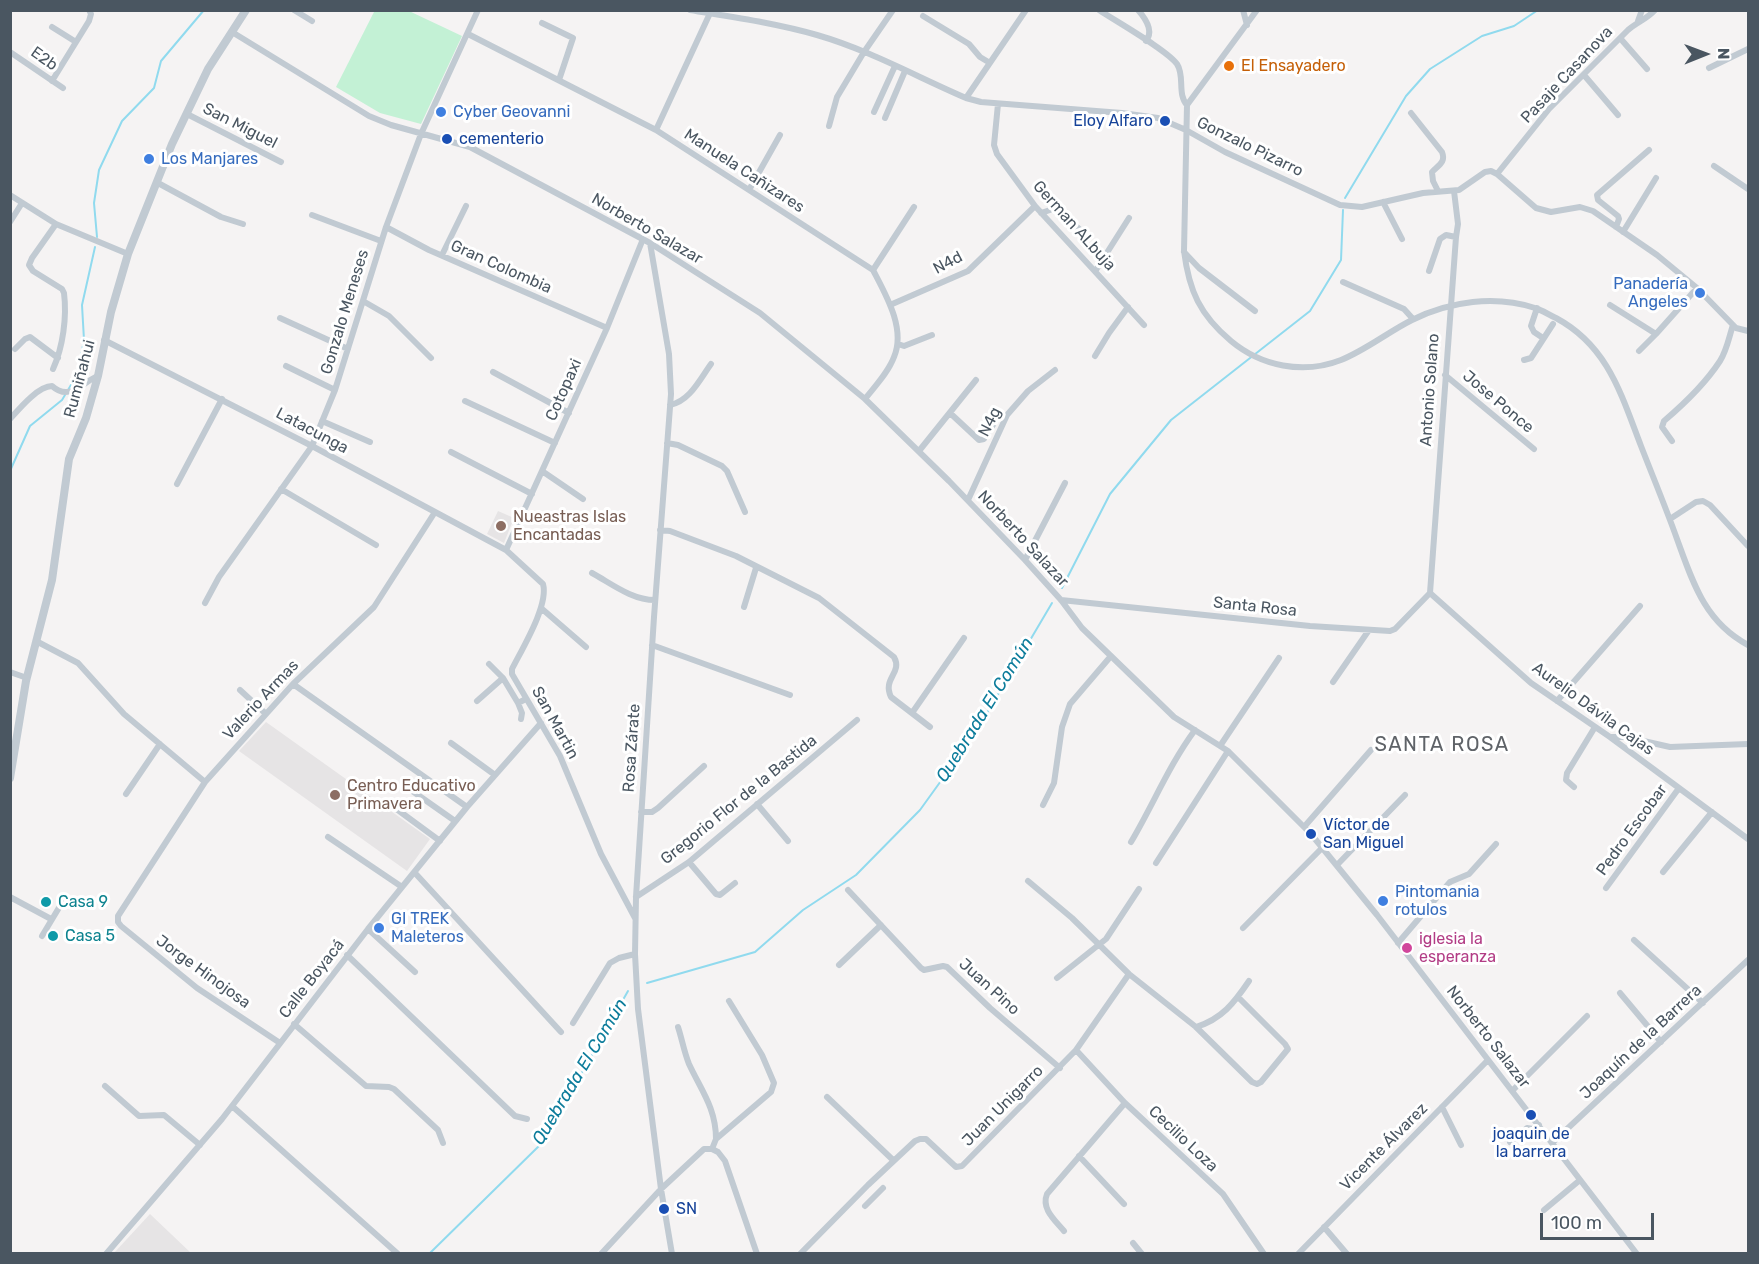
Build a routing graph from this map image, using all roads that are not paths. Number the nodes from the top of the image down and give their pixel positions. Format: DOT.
graph roads {
  1 [pos="89,10"];
  2 [pos="246,10"];
  3 [pos="294,10"];
  4 [pos="478,10"];
  5 [pos="690,10"];
  6 [pos="893,10"];
  7 [pos="1026,10"];
  8 [pos="1099,10"];
  9 [pos="1138,10"];
  10 [pos="1243,10"];
  11 [pos="1257,10"];
  12 [pos="1642,10"];
  13 [pos="1655,10"];
  14 [pos="711,12"];
  15 [pos="923,15"];
  16 [pos="312,21"];
  17 [pos="1637,22"];
  18 [pos="542,23"];
  19 [pos="1247,25"];
  20 [pos="51,27"];
  21 [pos="232,32"];
  22 [pos="468,34"];
  23 [pos="1620,38"];
  24 [pos="1146,41"];
  25 [pos="76,42"];
  26 [pos="1749,49"];
  27 [pos="10,52"];
  28 [pos="864,52"];
  29 [pos="990,63"];
  30 [pos="895,66"];
  31 [pos="1709,68"];
  32 [pos="1647,69"];
  33 [pos="905,71"];
  34 [pos="1584,75"];
  35 [pos="559,80"];
  36 [pos="52,81"];
  37 [pos="63,88"];
  38 [pos="966,98"];
  39 [pos="998,104"];
  40 [pos="1186,105"];
  41 [pos="874,112"];
  42 [pos="1411,113"];
  43 [pos="187,114"];
  44 [pos="1618,115"];
  45 [pos="885,118"];
  46 [pos="830,126"];
  47 [pos="656,130"];
  48 [pos="1186,130"];
  49 [pos="421,134"];
  50 [pos="780,135"];
  51 [pos="1649,150"];
  52 [pos="281,162"];
  53 [pos="1714,166"];
  54 [pos="1497,174"];
  55 [pos="1656,178"];
  56 [pos="158,183"];
  57 [pos="1749,189"];
  58 [pos="749,190"];
  59 [pos="1438,191"];
  60 [pos="1454,191"];
  61 [pos="10,195"];
  62 [pos="1048,199"];
  63 [pos="1383,202"];
  64 [pos="22,203"];
  65 [pos="466,206"];
  66 [pos="1035,206"];
  67 [pos="914,207"];
  68 [pos="1056,208"];
  69 [pos="1041,213"];
  70 [pos="312,215"];
  71 [pos="1129,218"];
  72 [pos="10,222"];
  73 [pos="56,224"];
  74 [pos="243,224"];
  75 [pos="386,227"];
  76 [pos="1616,227"];
  77 [pos="1623,232"];
  78 [pos="1088,237"];
  79 [pos="1456,237"];
  80 [pos="643,239"];
  81 [pos="1402,240"];
  82 [pos="381,241"];
  83 [pos="650,243"];
  84 [pos="1184,251"];
  85 [pos="128,254"];
  86 [pos="442,255"];
  87 [pos="873,270"];
  88 [pos="1096,270"];
  89 [pos="1429,271"];
  90 [pos="1343,282"];
  91 [pos="1697,288"];
  92 [pos="363,300"];
  93 [pos="891,305"];
  94 [pos="1610,305"];
  95 [pos="1128,307"];
  96 [pos="1450,307"];
  97 [pos="1537,308"];
  98 [pos="1255,311"];
  99 [pos="280,318"];
  100 [pos="1413,319"];
  101 [pos="1552,324"];
  102 [pos="1144,325"];
  103 [pos="1733,325"];
  104 [pos="607,328"];
  105 [pos="1749,332"];
  106 [pos="1656,334"];
  107 [pos="932,336"];
  108 [pos="1543,338"];
  109 [pos="104,340"];
  110 [pos="898,344"];
  111 [pos="15,349"];
  112 [pos="348,349"];
  113 [pos="1640,351"];
  114 [pos="1095,356"];
  115 [pos="58,358"];
  116 [pos="431,358"];
  117 [pos="1524,360"];
  118 [pos="711,364"];
  119 [pos="286,366"];
  120 [pos="53,369"];
  121 [pos="1055,370"];
  122 [pos="493,372"];
  123 [pos="1445,375"];
  124 [pos="98,376"];
  125 [pos="976,380"];
  126 [pos="335,390"];
  127 [pos="222,399"];
  128 [pos="865,399"];
  129 [pos="465,401"];
  130 [pos="670,405"];
  131 [pos="569,413"];
  132 [pos="950,413"];
  133 [pos="10,419"];
  134 [pos="322,421"];
  135 [pos="993,425"];
  136 [pos="1672,441"];
  137 [pos="370,442"];
  138 [pos="555,443"];
  139 [pos="667,443"];
  140 [pos="312,446"];
  141 [pos="1534,449"];
  142 [pos="451,452"];
  143 [pos="919,452"];
  144 [pos="542,471"];
  145 [pos="1065,483"];
  146 [pos="177,484"];
  147 [pos="281,489"];
  148 [pos="532,494"];
  149 [pos="583,499"];
  150 [pos="968,500"];
  151 [pos="435,512"];
  152 [pos="745,512"];
  153 [pos="1670,519"];
  154 [pos="660,530"];
  155 [pos="376,545"];
  156 [pos="1749,546"];
  157 [pos="506,550"];
  158 [pos="1025,560"];
  159 [pos="756,568"];
  160 [pos="592,573"];
  161 [pos="1430,593"];
  162 [pos="655,600"];
  163 [pos="1061,600"];
  164 [pos="205,603"];
  165 [pos="1640,606"];
  166 [pos="744,607"];
  167 [pos="541,608"];
  168 [pos="1369,630"];
  169 [pos="964,638"];
  170 [pos="36,641"];
  171 [pos="652,645"];
  172 [pos="1749,645"];
  173 [pos="586,647"];
  174 [pos="1111,656"];
  175 [pos="1279,658"];
  176 [pos="489,664"];
  177 [pos="10,672"];
  178 [pos="27,678"];
  179 [pos="503,678"];
  180 [pos="1333,682"];
  181 [pos="293,684"];
  182 [pos="240,690"];
  183 [pos="790,695"];
  184 [pos="526,699"];
  185 [pos="477,701"];
  186 [pos="1557,701"];
  187 [pos="518,703"];
  188 [pos="912,713"];
  189 [pos="266,714"];
  190 [pos="521,719"];
  191 [pos="856,720"];
  192 [pos="541,723"];
  193 [pos="930,726"];
  194 [pos="1595,728"];
  195 [pos="1194,730"];
  196 [pos="1610,737"];
  197 [pos="452,743"];
  198 [pos="160,744"];
  199 [pos="1749,744"];
  200 [pos="1220,746"];
  201 [pos="1371,750"];
  202 [pos="1228,751"];
  203 [pos="704,766"];
  204 [pos="495,775"];
  205 [pos="10,778"];
  206 [pos="205,782"];
  207 [pos="1574,787"];
  208 [pos="408,788"];
  209 [pos="1679,788"];
  210 [pos="126,794"];
  211 [pos="1405,795"];
  212 [pos="756,804"];
  213 [pos="391,805"];
  214 [pos="1043,805"];
  215 [pos="467,807"];
  216 [pos="641,812"];
  217 [pos="1712,812"];
  218 [pos="455,821"];
  219 [pos="1304,827"];
  220 [pos="328,837"];
  221 [pos="1749,839"];
  222 [pos="440,841"];
  223 [pos="789,841"];
  224 [pos="1131,842"];
  225 [pos="1496,844"];
  226 [pos="1322,848"];
  227 [pos="688,862"];
  228 [pos="1156,862"];
  229 [pos="1337,866"];
  230 [pos="1663,872"];
  231 [pos="415,873"];
  232 [pos="1028,881"];
  233 [pos="735,883"];
  234 [pos="402,887"];
  235 [pos="1606,888"];
  236 [pos="1139,889"];
  237 [pos="848,890"];
  238 [pos="10,897"];
  239 [pos="636,897"];
  240 [pos="63,901"];
  241 [pos="118,916"];
  242 [pos="636,919"];
  243 [pos="51,920"];
  244 [pos="880,925"];
  245 [pos="1243,928"];
  246 [pos="368,929"];
  247 [pos="42,936"];
  248 [pos="1634,940"];
  249 [pos="1398,942"];
  250 [pos="1100,944"];
  251 [pos="635,954"];
  252 [pos="347,955"];
  253 [pos="1749,960"];
  254 [pos="838,965"];
  255 [pos="416,972"];
  256 [pos="1129,974"];
  257 [pos="1057,978"];
  258 [pos="1249,981"];
  259 [pos="1620,993"];
  260 [pos="1238,997"];
  261 [pos="729,1001"];
  262 [pos="1702,1003"];
  263 [pos="1587,1016"];
  264 [pos="573,1023"];
  265 [pos="294,1024"];
  266 [pos="678,1027"];
  267 [pos="1196,1028"];
  268 [pos="561,1032"];
  269 [pos="1661,1042"];
  270 [pos="280,1043"];
  271 [pos="1076,1050"];
  272 [pos="1488,1060"];
  273 [pos="1060,1068"];
  274 [pos="105,1086"];
  275 [pos="1512,1091"];
  276 [pos="827,1097"];
  277 [pos="1125,1103"];
  278 [pos="232,1106"];
  279 [pos="1442,1107"];
  280 [pos="527,1119"];
  281 [pos="1539,1125"];
  282 [pos="716,1139"];
  283 [pos="443,1143"];
  284 [pos="1510,1143"];
  285 [pos="1552,1143"];
  286 [pos="200,1145"];
  287 [pos="1461,1145"];
  288 [pos="712,1149"];
  289 [pos="1079,1156"];
  290 [pos="893,1160"];
  291 [pos="1580,1180"];
  292 [pos="868,1185"];
  293 [pos="883,1188"];
  294 [pos="661,1189"];
  295 [pos="876,1194"];
  296 [pos="1124,1204"];
  297 [pos="865,1206"];
  298 [pos="1544,1210"];
  299 [pos="1323,1227"];
  300 [pos="1064,1231"];
  301 [pos="1132,1243"];
  302 [pos="1633,1252"];
  303 [pos="106,1254"];
  304 [pos="398,1254"];
  305 [pos="601,1254"];
  306 [pos="672,1254"];
  307 [pos="757,1254"];
  308 [pos="800,1254"];
  309 [pos="1142,1254"];
  310 [pos="1264,1254"];
  311 [pos="1298,1254"];
  312 [pos="1347,1254"];
  1 -- 25 [label="street"];
  2 -- 21 [label="street, Rumiñahui"];
  3 -- 16 [label="street"];
  4 -- 22 [label="street, Gonzalo Meneses"];
  5 -- 14 [label="street, Gonzalo Pizarro"];
  6 -- 28 [label="street"];
  7 -- 29 [label="street"];
  8 -- 24 [label="street"];
  9 -- 24 [label="street"];
  10 -- 19 [label="street"];
  11 -- 19 [label="street"];
  12 -- 17 [label="street"];
  13 -- 17 [label="street, Pasaje Casanova"];
  14 -- 28 [label="street, Gonzalo Pizarro"];
  14 -- 47 [label="street"];
  15 -- 29 [label="street"];
  17 -- 23 [label="street, Pasaje Casanova"];
  18 -- 35 [label="street"];
  19 -- 40 [label="street"];
  20 -- 25 [label="street"];
  21 -- 43 [label="street, Rumiñahui"];
  21 -- 49 [label="street, Norberto Salazar"];
  22 -- 35 [label="street, Manuela Cañizares"];
  22 -- 49 [label="street, Gonzalo Meneses"];
  23 -- 32 [label="street"];
  23 -- 34 [label="street, Pasaje Casanova"];
  24 -- 40 [label="street"];
  25 -- 36 [label="street"];
  26 -- 31 [label="street"];
  27 -- 36 [label="street, E2b"];
  28 -- 30 [label="street, Gonzalo Pizarro"];
  28 -- 46 [label="street"];
  29 -- 38 [label="street"];
  30 -- 33 [label="street, Gonzalo Pizarro"];
  30 -- 41 [label="street"];
  33 -- 38 [label="street, Gonzalo Pizarro"];
  33 -- 45 [label="street"];
  34 -- 44 [label="street"];
  34 -- 54 [label="street, Pasaje Casanova"];
  35 -- 47 [label="street, Manuela Cañizares"];
  36 -- 37 [label="street, E2b"];
  38 -- 39 [label="street, Gonzalo Pizarro"];
  39 -- 48 [label="street, Gonzalo Pizarro"];
  39 -- 66 [label="street, German ALbuja"];
  40 -- 48 [label="street"];
  42 -- 59 [label="street"];
  43 -- 52 [label="street, San Miguel"];
  43 -- 56 [label="street, Rumiñahui"];
  47 -- 58 [label="street, Manuela Cañizares"];
  48 -- 63 [label="street, Gonzalo Pizarro"];
  48 -- 84 [label="street"];
  49 -- 75 [label="street, Gonzalo Meneses"];
  49 -- 80 [label="street, Norberto Salazar"];
  50 -- 58 [label="street"];
  51 -- 76 [label="street"];
  53 -- 57 [label="street"];
  54 -- 60 [label="street"];
  54 -- 76 [label="street"];
  55 -- 77 [label="street"];
  56 -- 74 [label="street"];
  56 -- 85 [label="street, Rumiñahui"];
  58 -- 87 [label="street, Manuela Cañizares"];
  59 -- 60 [label="street, Gonzalo Pizarro"];
  59 -- 63 [label="street, Gonzalo Pizarro"];
  60 -- 79 [label="street, Antonio Solano"];
  61 -- 64 [label="street"];
  62 -- 68 [label="street"];
  63 -- 81 [label="street"];
  64 -- 72 [label="street"];
  64 -- 73 [label="street"];
  65 -- 86 [label="street"];
  66 -- 69 [label="street, German ALbuja"];
  66 -- 93 [label="street, N4d"];
  67 -- 87 [label="street"];
  68 -- 69 [label="street"];
  68 -- 78 [label="street"];
  69 -- 88 [label="street, German ALbuja"];
  70 -- 82 [label="street"];
  71 -- 88 [label="street"];
  73 -- 85 [label="street"];
  73 -- 115 [label="street"];
  75 -- 82 [label="street, Gonzalo Meneses"];
  75 -- 86 [label="street, Gran Colombia"];
  76 -- 77 [label="street"];
  77 -- 91 [label="street"];
  79 -- 89 [label="street"];
  79 -- 96 [label="street, Antonio Solano"];
  80 -- 83 [label="street, Norberto Salazar"];
  80 -- 104 [label="street, Cotopaxi"];
  82 -- 92 [label="street, Gonzalo Meneses"];
  83 -- 128 [label="street, Norberto Salazar"];
  83 -- 130 [label="street, Rosa Zárate"];
  84 -- 98 [label="street"];
  84 -- 100 [label="street"];
  85 -- 109 [label="street, Rumiñahui"];
  86 -- 104 [label="street, Gran Colombia"];
  87 -- 93 [label="street, Manuela Cañizares"];
  88 -- 95 [label="street, German ALbuja"];
  90 -- 100 [label="street"];
  91 -- 103 [label="street"];
  91 -- 106 [label="street"];
  92 -- 112 [label="street, Gonzalo Meneses"];
  92 -- 116 [label="street"];
  93 -- 110 [label="street, Manuela Cañizares"];
  94 -- 106 [label="street"];
  95 -- 102 [label="street, German ALbuja"];
  95 -- 114 [label="street"];
  96 -- 97 [label="street"];
  96 -- 100 [label="street"];
  96 -- 123 [label="street, Antonio Solano"];
  97 -- 108 [label="street"];
  97 -- 153 [label="street"];
  99 -- 112 [label="street"];
  101 -- 108 [label="street"];
  103 -- 105 [label="street"];
  103 -- 136 [label="street"];
  104 -- 131 [label="street, Cotopaxi"];
  106 -- 113 [label="street"];
  107 -- 110 [label="street"];
  108 -- 117 [label="street"];
  109 -- 124 [label="street, Rumiñahui"];
  109 -- 127 [label="street, Latacunga"];
  110 -- 128 [label="street"];
  111 -- 115 [label="street"];
  112 -- 126 [label="street, Gonzalo Meneses"];
  115 -- 120 [label="street"];
  118 -- 130 [label="street"];
  119 -- 126 [label="street"];
  121 -- 150 [label="street, N4g"];
  122 -- 131 [label="street"];
  123 -- 141 [label="street, Jose Ponce"];
  123 -- 161 [label="street, Antonio Solano"];
  124 -- 133 [label="street"];
  124 -- 170 [label="street, Rumiñahui"];
  125 -- 132 [label="street"];
  126 -- 134 [label="street, Gonzalo Meneses"];
  127 -- 140 [label="street, Latacunga"];
  127 -- 146 [label="street"];
  128 -- 143 [label="street, Norberto Salazar"];
  129 -- 138 [label="street"];
  130 -- 139 [label="street, Rosa Zárate"];
  131 -- 138 [label="street, Cotopaxi"];
  132 -- 135 [label="street"];
  132 -- 143 [label="street"];
  134 -- 137 [label="street"];
  134 -- 140 [label="street, Gonzalo Meneses"];
  138 -- 144 [label="street, Cotopaxi"];
  139 -- 152 [label="street"];
  139 -- 154 [label="street, Rosa Zárate"];
  140 -- 147 [label="street, Gonzalo Meneses"];
  140 -- 151 [label="street, Latacunga"];
  142 -- 148 [label="street"];
  143 -- 150 [label="street, Norberto Salazar"];
  144 -- 148 [label="street, Cotopaxi"];
  144 -- 149 [label="street"];
  145 -- 158 [label="street"];
  147 -- 155 [label="street"];
  147 -- 164 [label="street, Gonzalo Meneses"];
  148 -- 157 [label="street, Cotopaxi"];
  150 -- 158 [label="street, Norberto Salazar"];
  151 -- 157 [label="street, Latacunga"];
  151 -- 181 [label="street, Valerio Armas"];
  153 -- 156 [label="street"];
  153 -- 172 [label="street"];
  154 -- 159 [label="street"];
  154 -- 162 [label="street, Rosa Zárate"];
  157 -- 167 [label="street, San Martin"];
  158 -- 163 [label="street, Norberto Salazar"];
  159 -- 166 [label="street"];
  159 -- 188 [label="street"];
  160 -- 162 [label="street"];
  161 -- 168 [label="street, Santa Rosa"];
  161 -- 186 [label="street, Aurelio Dávila Cajas"];
  162 -- 171 [label="street, Rosa Zárate"];
  163 -- 168 [label="street, Santa Rosa"];
  163 -- 174 [label="street, Norberto Salazar"];
  165 -- 186 [label="street"];
  167 -- 173 [label="street"];
  167 -- 184 [label="street, San Martin"];
  168 -- 180 [label="street"];
  169 -- 188 [label="street"];
  170 -- 178 [label="street, Rumiñahui"];
  170 -- 198 [label="street"];
  171 -- 183 [label="street"];
  171 -- 216 [label="street, Rosa Zárate"];
  174 -- 195 [label="street, Norberto Salazar"];
  174 -- 214 [label="street"];
  175 -- 200 [label="street"];
  176 -- 179 [label="street"];
  177 -- 178 [label="street"];
  178 -- 205 [label="street, Rumiñahui"];
  179 -- 185 [label="street"];
  179 -- 187 [label="street"];
  181 -- 189 [label="street, Valerio Armas"];
  181 -- 215 [label="street"];
  182 -- 189 [label="street"];
  184 -- 187 [label="street"];
  184 -- 192 [label="street, San Martin"];
  186 -- 194 [label="street, Aurelio Dávila Cajas"];
  187 -- 190 [label="street"];
  188 -- 193 [label="street"];
  189 -- 206 [label="street, Valerio Armas"];
  191 -- 212 [label="street, Gregorio Flor de la Bastida"];
  192 -- 204 [label="street, Calle Boyacá"];
  192 -- 242 [label="street, San Martin"];
  194 -- 196 [label="street, Aurelio Dávila Cajas"];
  194 -- 207 [label="street"];
  195 -- 200 [label="street, Norberto Salazar"];
  195 -- 224 [label="street"];
  196 -- 199 [label="street"];
  196 -- 209 [label="street, Aurelio Dávila Cajas"];
  197 -- 204 [label="street"];
  198 -- 206 [label="street"];
  198 -- 210 [label="street"];
  200 -- 202 [label="street, Norberto Salazar"];
  201 -- 219 [label="street"];
  202 -- 219 [label="street, Norberto Salazar"];
  202 -- 228 [label="street"];
  203 -- 216 [label="street"];
  204 -- 215 [label="street, Calle Boyacá"];
  206 -- 241 [label="street, Valerio Armas"];
  208 -- 218 [label="street"];
  209 -- 217 [label="street, Aurelio Dávila Cajas"];
  209 -- 235 [label="street, Pedro Escobar"];
  211 -- 229 [label="street"];
  212 -- 223 [label="street"];
  212 -- 227 [label="street, Gregorio Flor de la Bastida"];
  213 -- 222 [label="street"];
  215 -- 218 [label="street, Calle Boyacá"];
  216 -- 239 [label="street, Rosa Zárate"];
  217 -- 221 [label="street, Aurelio Dávila Cajas"];
  217 -- 230 [label="street"];
  218 -- 222 [label="street, Calle Boyacá"];
  219 -- 226 [label="street, Norberto Salazar"];
  220 -- 234 [label="street"];
  222 -- 231 [label="street, Calle Boyacá"];
  225 -- 249 [label="street"];
  226 -- 229 [label="street, Norberto Salazar"];
  226 -- 245 [label="street"];
  227 -- 233 [label="street"];
  227 -- 239 [label="street, Gregorio Flor de la Bastida"];
  229 -- 249 [label="street, Norberto Salazar"];
  231 -- 234 [label="street, Calle Boyacá"];
  231 -- 268 [label="street"];
  232 -- 250 [label="street"];
  234 -- 246 [label="street, Calle Boyacá"];
  236 -- 250 [label="street"];
  237 -- 244 [label="street, Juan Pino"];
  238 -- 243 [label="street"];
  239 -- 242 [label="street, Rosa Zárate"];
  240 -- 243 [label="street"];
  241 -- 270 [label="street, Jorge Hinojosa"];
  242 -- 251 [label="street, Rosa Zárate"];
  243 -- 247 [label="street"];
  244 -- 254 [label="street"];
  244 -- 273 [label="street, Juan Pino"];
  246 -- 252 [label="street, Calle Boyacá"];
  246 -- 255 [label="street"];
  248 -- 262 [label="street"];
  249 -- 272 [label="street, Norberto Salazar"];
  250 -- 256 [label="street"];
  250 -- 257 [label="street"];
  251 -- 264 [label="street"];
  251 -- 294 [label="street, Rosa Zárate"];
  252 -- 265 [label="street, Calle Boyacá"];
  252 -- 280 [label="street"];
  253 -- 262 [label="street, Joaquín de la Barrera"];
  256 -- 267 [label="street"];
  256 -- 271 [label="street, Juan Unigarro"];
  258 -- 260 [label="street"];
  259 -- 269 [label="street"];
  260 -- 267 [label="street"];
  260 -- 267 [label="street"];
  261 -- 282 [label="street"];
  262 -- 269 [label="street, Joaquín de la Barrera"];
  263 -- 275 [label="street"];
  265 -- 270 [label="street, Calle Boyacá"];
  265 -- 283 [label="street"];
  266 -- 282 [label="street"];
  269 -- 285 [label="street, Joaquín de la Barrera"];
  270 -- 278 [label="street, Calle Boyacá"];
  271 -- 273 [label="street, Juan Unigarro"];
  271 -- 277 [label="street, Cecilio Loza"];
  272 -- 275 [label="street, Norberto Salazar"];
  272 -- 279 [label="street, Vicente Álvarez"];
  273 -- 290 [label="street, Juan Unigarro"];
  274 -- 286 [label="street"];
  275 -- 281 [label="street, Norberto Salazar"];
  276 -- 290 [label="street"];
  277 -- 289 [label="street"];
  277 -- 310 [label="street, Cecilio Loza"];
  278 -- 286 [label="street, Calle Boyacá"];
  278 -- 304 [label="street"];
  279 -- 287 [label="street"];
  279 -- 299 [label="street, Vicente Álvarez"];
  281 -- 284 [label="street"];
  281 -- 285 [label="street, Norberto Salazar"];
  282 -- 288 [label="street"];
  285 -- 291 [label="street, Norberto Salazar"];
  286 -- 303 [label="street, Calle Boyacá"];
  288 -- 294 [label="street"];
  288 -- 307 [label="street"];
  289 -- 296 [label="street"];
  289 -- 300 [label="street"];
  290 -- 292 [label="street, Juan Unigarro"];
  291 -- 298 [label="street"];
  291 -- 302 [label="street, Norberto Salazar"];
  292 -- 295 [label="street"];
  292 -- 308 [label="street, Juan Unigarro"];
  293 -- 295 [label="street"];
  294 -- 305 [label="street"];
  294 -- 306 [label="street, Rosa Zárate"];
  295 -- 297 [label="street"];
  299 -- 311 [label="street, Vicente Álvarez"];
  299 -- 312 [label="street"];
  301 -- 309 [label="street"];
}
